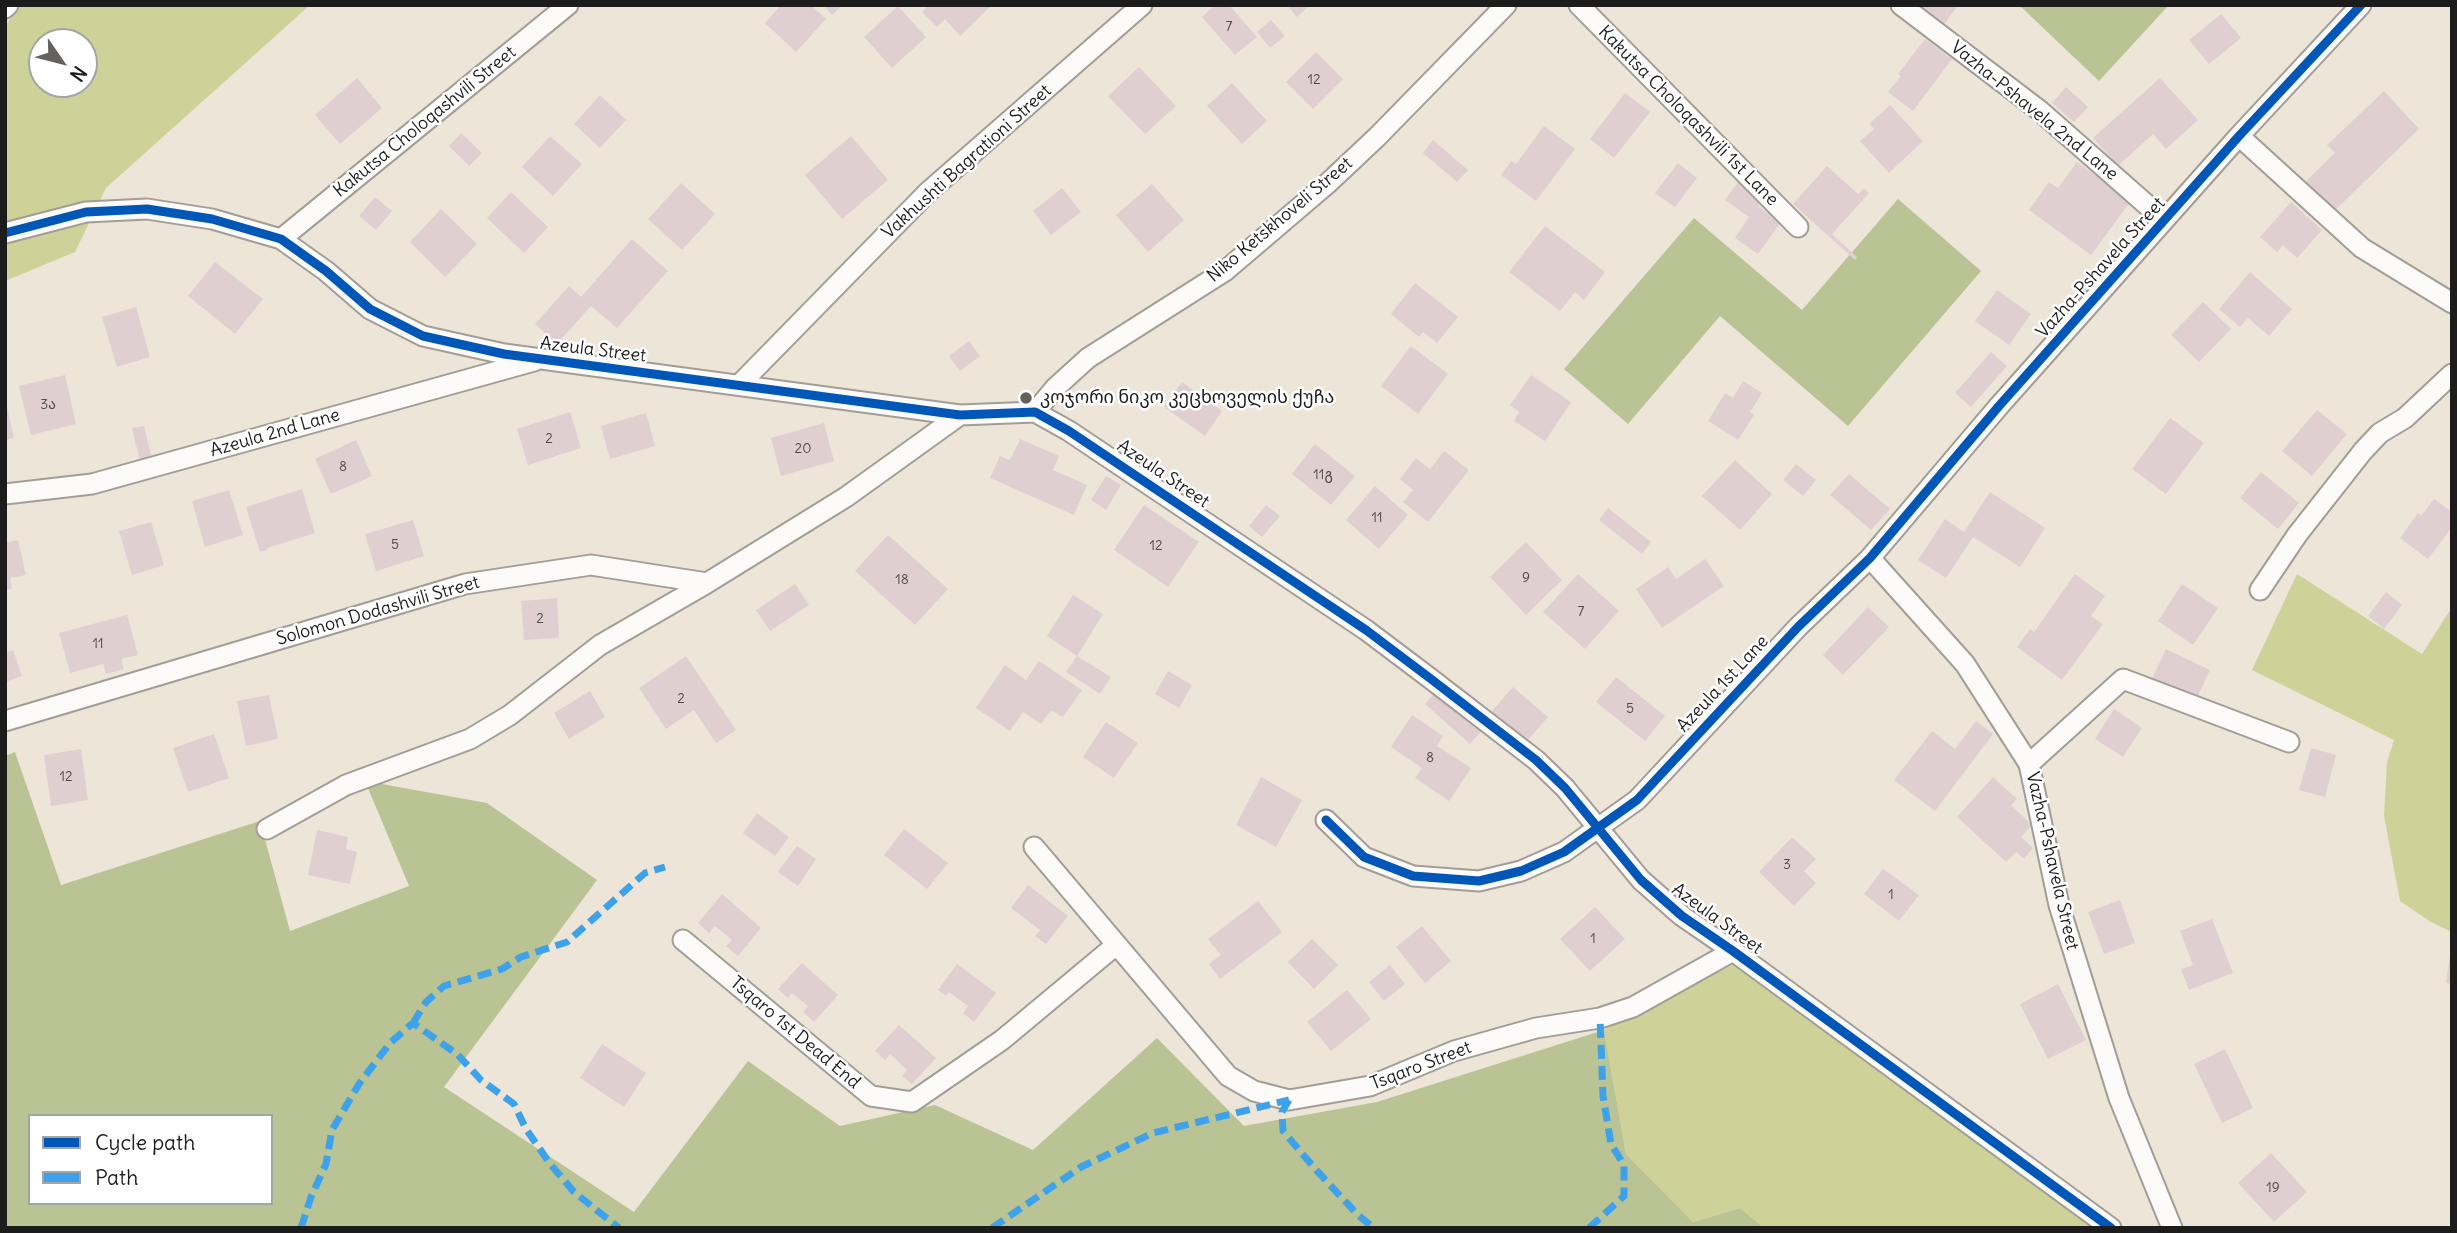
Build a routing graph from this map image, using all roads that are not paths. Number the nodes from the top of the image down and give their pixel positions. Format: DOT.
graph roads {
  1 [pos="568,5"];
  2 [pos="1143,5"];
  3 [pos="1506,5"];
  4 [pos="1579,5"];
  5 [pos="1901,5"];
  6 [pos="2361,5"];
  7 [pos="2239,136"];
  8 [pos="2164,220"];
  9 [pos="1798,227"];
  10 [pos="5,233"];
  11 [pos="281,239"];
  12 [pos="2452,303"];
  13 [pos="541,359"];
  14 [pos="2452,374"];
  15 [pos="739,385"];
  16 [pos="1035,412"];
  17 [pos="960,415"];
  18 [pos="5,494"];
  19 [pos="1870,558"];
  20 [pos="707,583"];
  21 [pos="2260,590"];
  22 [pos="5,721"];
  23 [pos="2289,741"];
  24 [pos="2029,764"];
  25 [pos="1326,820"];
  26 [pos="1598,828"];
  27 [pos="267,829"];
  28 [pos="1034,847"];
  29 [pos="683,940"];
  30 [pos="1116,945"];
  31 [pos="1733,951"];
  32 [pos="2111,1228"];
  33 [pos="2172,1228"];
  1 -- 11 [label="street, Kakutsa Choloqashvili Street"];
  2 -- 15 [label="street, Vakhushti Bagrationi Street"];
  3 -- 16 [label="street, Niko Ketskhoveli Street"];
  4 -- 9 [label="street, Kakutsa Choloqashvili 1st Lane"];
  5 -- 8 [label="street, Vazha-Pshavela 2nd Lane"];
  6 -- 7 [label="street, Vazha-Pshavela Street"];
  7 -- 8 [label="street, Vazha-Pshavela Street"];
  7 -- 12 [label="street"];
  8 -- 19 [label="street, Vazha-Pshavela Street"];
  10 -- 11 [label="street, Azeula Street"];
  11 -- 13 [label="street, Azeula Street"];
  13 -- 15 [label="street, Azeula Street"];
  13 -- 18 [label="street, Azeula 2nd Lane"];
  14 -- 21 [label="street"];
  15 -- 17 [label="street, Azeula Street"];
  16 -- 17 [label="street, Azeula Street"];
  16 -- 26 [label="street, Azeula Street"];
  17 -- 20 [label="street"];
  19 -- 24 [label="street, Vazha-Pshavela Street"];
  19 -- 26 [label="street, Azeula 1st Lane"];
  20 -- 22 [label="street, Solomon Dodashvili Street"];
  20 -- 27 [label="street"];
  23 -- 24 [label="street"];
  24 -- 33 [label="street, Vazha-Pshavela Street"];
  25 -- 26 [label="street, Azeula 1st Lane"];
  26 -- 31 [label="street, Azeula Street"];
  28 -- 30 [label="street, Tsqaro Street"];
  29 -- 30 [label="street, Tsqaro 1st Dead End"];
  30 -- 31 [label="street, Tsqaro Street"];
  31 -- 32 [label="street, Azeula Street"];
}
